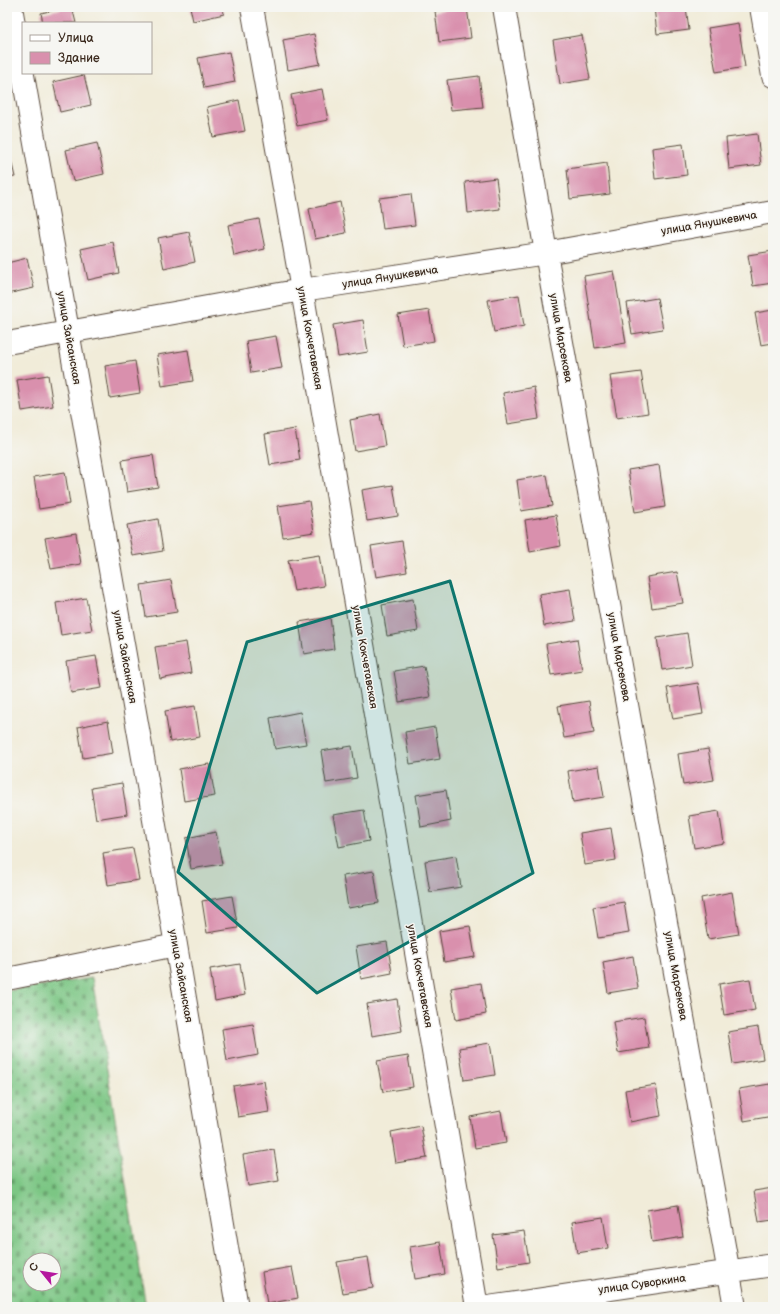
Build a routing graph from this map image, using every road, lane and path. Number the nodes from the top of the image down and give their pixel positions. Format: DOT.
graph roads {
  1 [pos="10,7"];
  2 [pos="252,7"];
  3 [pos="504,7"];
  4 [pos="761,7"];
  5 [pos="773,76"];
  6 [pos="773,212"];
  7 [pos="546,253"];
  8 [pos="302,290"];
  9 [pos="68,332"];
  10 [pos="7,343"];
  11 [pos="176,944"];
  12 [pos="7,979"];
  13 [pos="773,1265"];
  14 [pos="729,1272"];
  15 [pos="237,1307"];
  16 [pos="476,1307"];
  17 [pos="488,1307"];
  18 [pos="735,1307"];
  1 -- 9 [label="street, улица Зайсанская"];
  2 -- 8 [label="street, улица Кокчетавская"];
  3 -- 7 [label="street, улица Марсекова"];
  4 -- 5 [label="street"];
  6 -- 7 [label="street, улица Янушкевича"];
  7 -- 8 [label="street, улица Янушкевича"];
  7 -- 14 [label="street, улица Марсекова"];
  8 -- 9 [label="street, улица Янушкевича"];
  8 -- 16 [label="street, улица Кокчетавская"];
  9 -- 10 [label="street, улица Янушкевича"];
  9 -- 11 [label="street, улица Зайсанская"];
  11 -- 12 [label="street"];
  11 -- 15 [label="street, улица Зайсанская"];
  13 -- 14 [label="street, улица Суворкина"];
  14 -- 17 [label="street, улица Суворкина"];
  14 -- 18 [label="street, улица Марсекова"];
}
